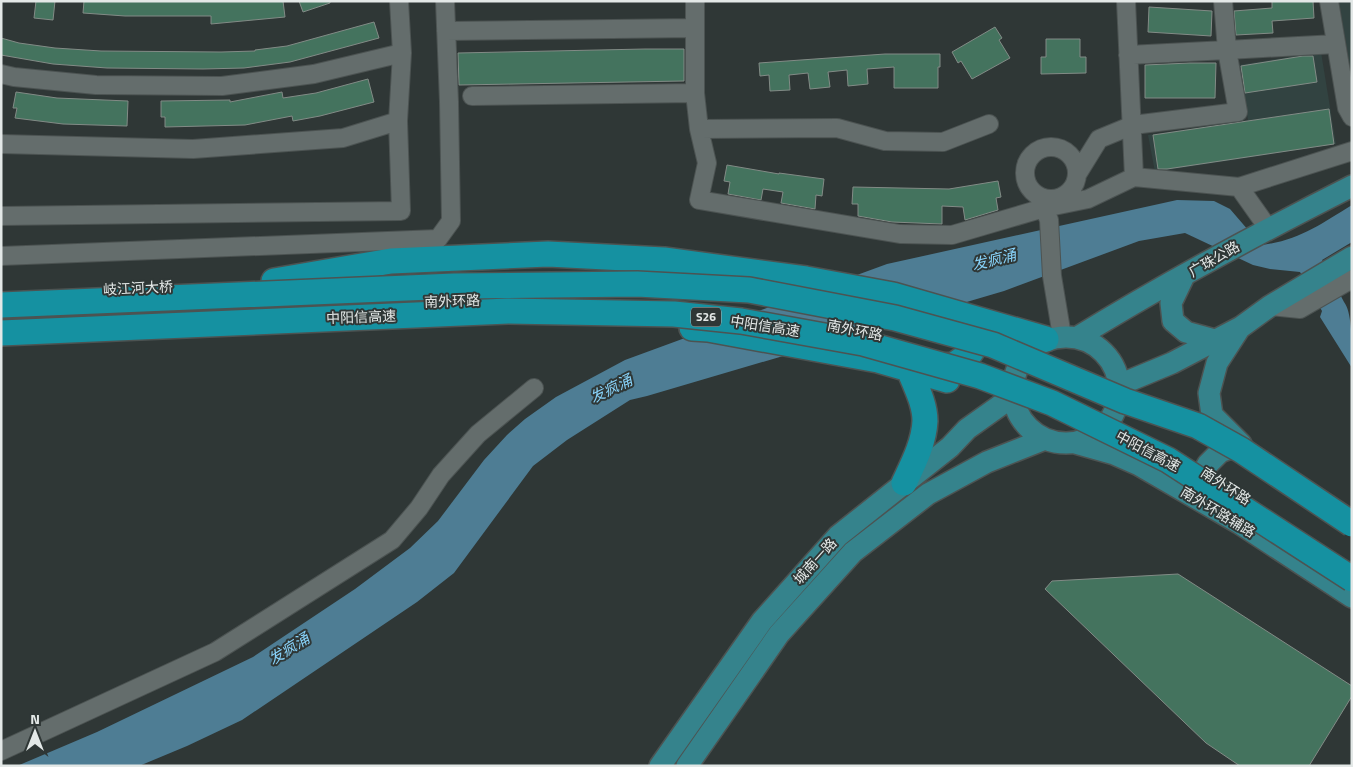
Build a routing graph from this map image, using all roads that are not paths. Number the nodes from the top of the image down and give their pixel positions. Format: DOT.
graph roads {
  1 [pos="399,1"];
  2 [pos="445,1"];
  3 [pos="695,1"];
  4 [pos="1126,1"];
  5 [pos="1223,1"];
  6 [pos="1330,1"];
  7 [pos="694,28"];
  8 [pos="446,31"];
  9 [pos="1336,44"];
  10 [pos="1227,50"];
  11 [pos="402,53"];
  12 [pos="1128,55"];
  13 [pos="1,74"];
  14 [pos="694,93"];
  15 [pos="472,96"];
  16 [pos="1350,110"];
  17 [pos="398,120"];
  18 [pos="989,124"];
  19 [pos="1132,125"];
  20 [pos="699,129"];
  21 [pos="1,144"];
  22 [pos="1352,151"];
  23 [pos="1078,173"];
  24 [pos="1134,177"];
  25 [pos="1352,186"];
  26 [pos="1239,187"];
  27 [pos="1045,209"];
  28 [pos="1,216"];
  29 [pos="1268,228"];
  30 [pos="1,256"];
  31 [pos="1345,272"];
  32 [pos="1184,276"];
  33 [pos="274,282"];
  34 [pos="1,295"];
  35 [pos="1,305"];
  36 [pos="273,311"];
  37 [pos="958,314"];
  38 [pos="1,322"];
  39 [pos="1241,327"];
  40 [pos="1,333"];
  41 [pos="1062,338"];
  42 [pos="1215,340"];
  43 [pos="909,369"];
  44 [pos="1120,385"];
  45 [pos="534,388"];
  46 [pos="1012,397"];
  47 [pos="1045,439"];
  48 [pos="1075,443"];
  49 [pos="1241,444"];
  50 [pos="904,483"];
  51 [pos="1204,503"];
  52 [pos="1352,515"];
  53 [pos="1352,524"];
  54 [pos="1352,533"];
  55 [pos="838,536"];
  56 [pos="852,552"];
  57 [pos="1352,567"];
  58 [pos="1352,579"];
  59 [pos="1352,597"];
  60 [pos="1,751"];
  61 [pos="660,766"];
  62 [pos="687,766"];
  1 -- 11 [label="street"];
  2 -- 8 [label="street"];
  3 -- 7 [label="street"];
  4 -- 12 [label="street"];
  5 -- 10 [label="street"];
  6 -- 9 [label="street"];
  7 -- 8 [label="street"];
  7 -- 14 [label="street"];
  8 -- 30 [label="street"];
  9 -- 10 [label="street"];
  9 -- 16 [label="street"];
  10 -- 12 [label="street"];
  10 -- 19 [label="street"];
  11 -- 13 [label="street"];
  11 -- 17 [label="street"];
  12 -- 19 [label="street"];
  14 -- 15 [label="street"];
  14 -- 20 [label="street"];
  17 -- 21 [label="street"];
  17 -- 28 [label="street"];
  18 -- 20 [label="street"];
  19 -- 23 [label="street"];
  19 -- 24 [label="street"];
  20 -- 27 [label="street"];
  22 -- 26 [label="street"];
  23 -- 27 [label="street"];
  23 -- 27 [label="street"];
  24 -- 26 [label="street"];
  24 -- 27 [label="street"];
  25 -- 29 [label="main road, 广珠公路"];
  26 -- 29 [label="street"];
  27 -- 41 [label="street"];
  29 -- 32 [label="main road, 广珠公路"];
  31 -- 39 [label="main road"];
  32 -- 41 [label="main road, 广珠公路"];
  32 -- 42 [label="main road"];
  33 -- 34 [label="highway, 岐江河大桥"];
  33 -- 37 [label="highway"];
  33 -- 54 [label="highway, 南外环路, bridge"];
  35 -- 53 [label="highway, 中阳信高速 / S26, bridge"];
  36 -- 38 [label="highway, 岐江河大桥"];
  36 -- 43 [label="highway"];
  36 -- 57 [label="highway, 南外环路"];
  37 -- 41 [label="highway"];
  37 -- 43 [label="highway"];
  39 -- 42 [label="main road"];
  39 -- 49 [label="main road"];
  40 -- 58 [label="highway, 中阳信高速 / S26, bridge"];
  41 -- 44 [label="main road"];
  41 -- 46 [label="main road"];
  42 -- 44 [label="main road"];
  43 -- 46 [label="highway"];
  43 -- 50 [label="highway"];
  44 -- 48 [label="main road"];
  44 -- 49 [label="main road"];
  45 -- 60 [label="street"];
  46 -- 47 [label="main road"];
  46 -- 50 [label="main road, 城南一路"];
  47 -- 48 [label="main road"];
  47 -- 56 [label="main road, 城南一路"];
  48 -- 51 [label="main road, 南外环路辅路"];
  49 -- 51 [label="main road"];
  49 -- 52 [label="main road"];
  50 -- 55 [label="main road, 城南一路"];
  51 -- 59 [label="main road, 南外环路辅路"];
  55 -- 56 [label="main road"];
  55 -- 61 [label="main road, 城南一路"];
  56 -- 62 [label="main road, 城南一路"];
}
